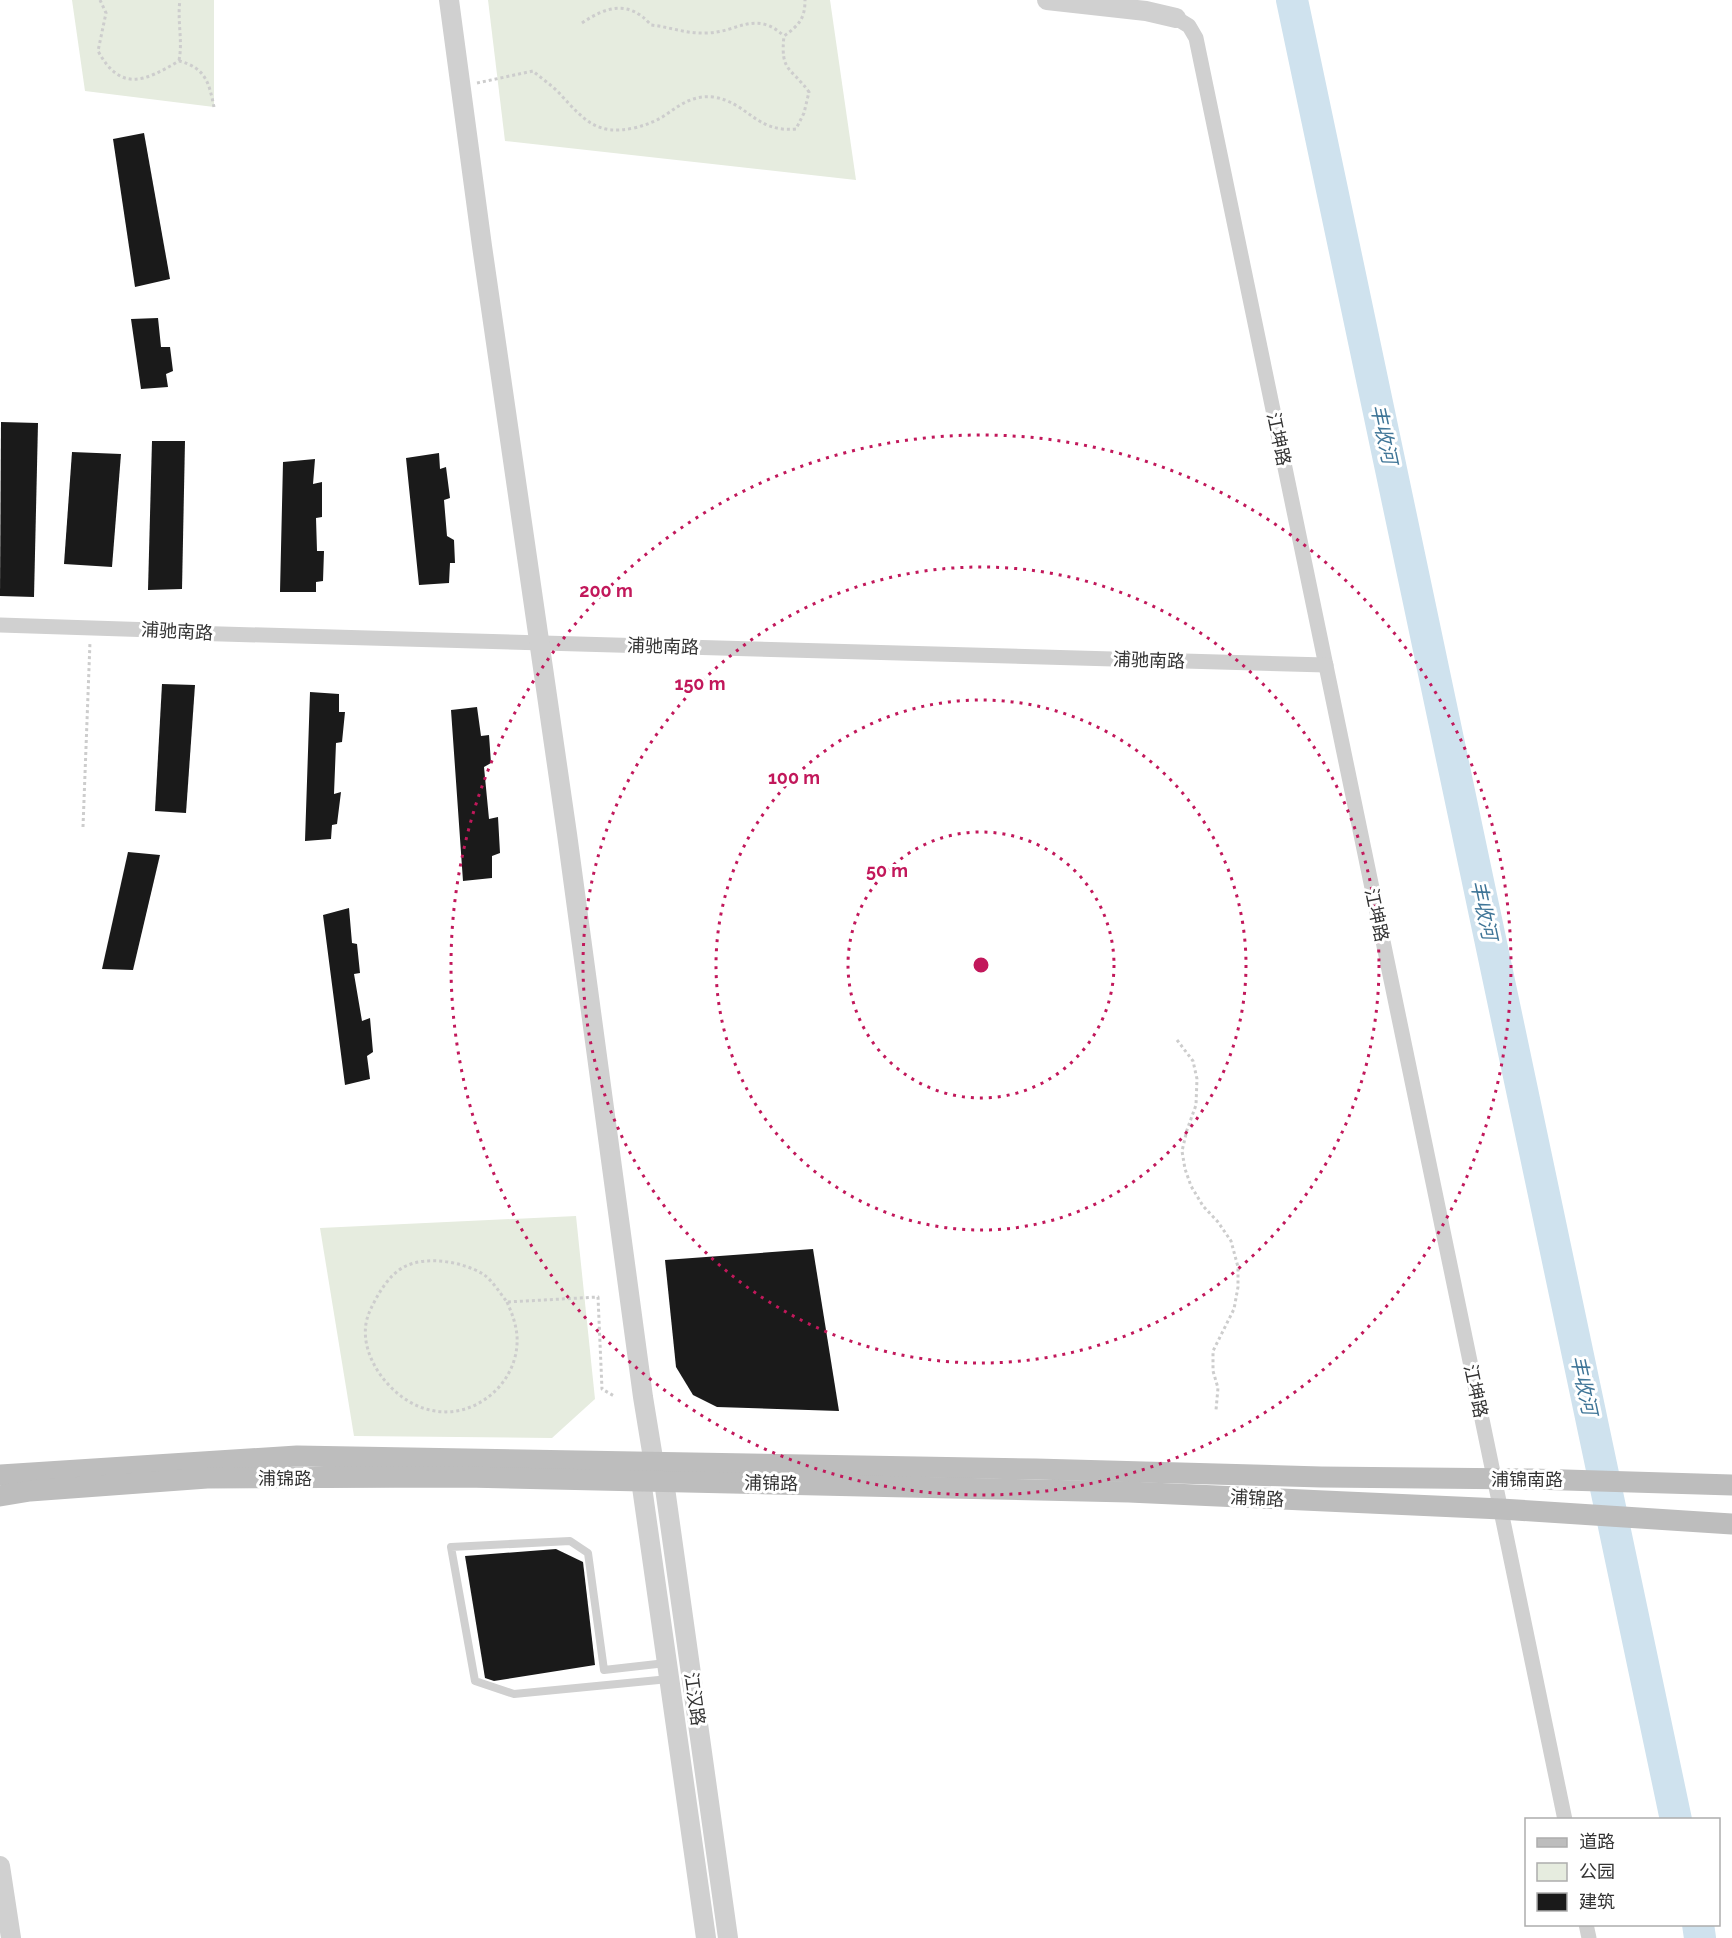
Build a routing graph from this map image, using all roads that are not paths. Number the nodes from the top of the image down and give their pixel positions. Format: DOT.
graph roads {
  1 [pos="449,0"];
  2 [pos="1047,0"];
  3 [pos="1176,18"];
  4 [pos="0,625"];
  5 [pos="539,643"];
  6 [pos="1326,665"];
  7 [pos="0,1475"];
  8 [pos="653,1475"];
  9 [pos="1322,1477"];
  10 [pos="1495,1479"];
  11 [pos="1732,1485"];
  12 [pos="0,1496"];
  13 [pos="1501,1509"];
  14 [pos="1542,1512"];
  15 [pos="1732,1524"];
  16 [pos="668,1671"];
  17 [pos="1565,1818"];
  18 [pos="0,1866"];
  19 [pos="11,1938"];
  20 [pos="706,1938"];
  21 [pos="728,1938"];
  1 -- 5 [label="street"];
  2 -- 3 [label="street"];
  3 -- 6 [label="street, 江坤路"];
  4 -- 5 [label="street, 浦驰南路"];
  5 -- 6 [label="street, 浦驰南路"];
  5 -- 8 [label="street"];
  6 -- 10 [label="street, 江坤路"];
  7 -- 8 [label="main road, 浦锦路"];
  8 -- 9 [label="main road, 浦锦路"];
  8 -- 12 [label="main road, 浦锦路"];
  8 -- 13 [label="main road, 浦锦路"];
  8 -- 16 [label="street"];
  8 -- 21 [label="street, 江汉路"];
  9 -- 10 [label="main road, 浦锦南路"];
  10 -- 11 [label="main road, 浦锦南路"];
  10 -- 13 [label="street, 江坤路"];
  13 -- 14 [label="main road, 浦锦路"];
  13 -- 17 [label="street, 江坤路"];
  14 -- 15 [label="main road, 浦锦南路"];
  16 -- 16 [label="lane"];
  16 -- 20 [label="street"];
  18 -- 19 [label="street"];
}
